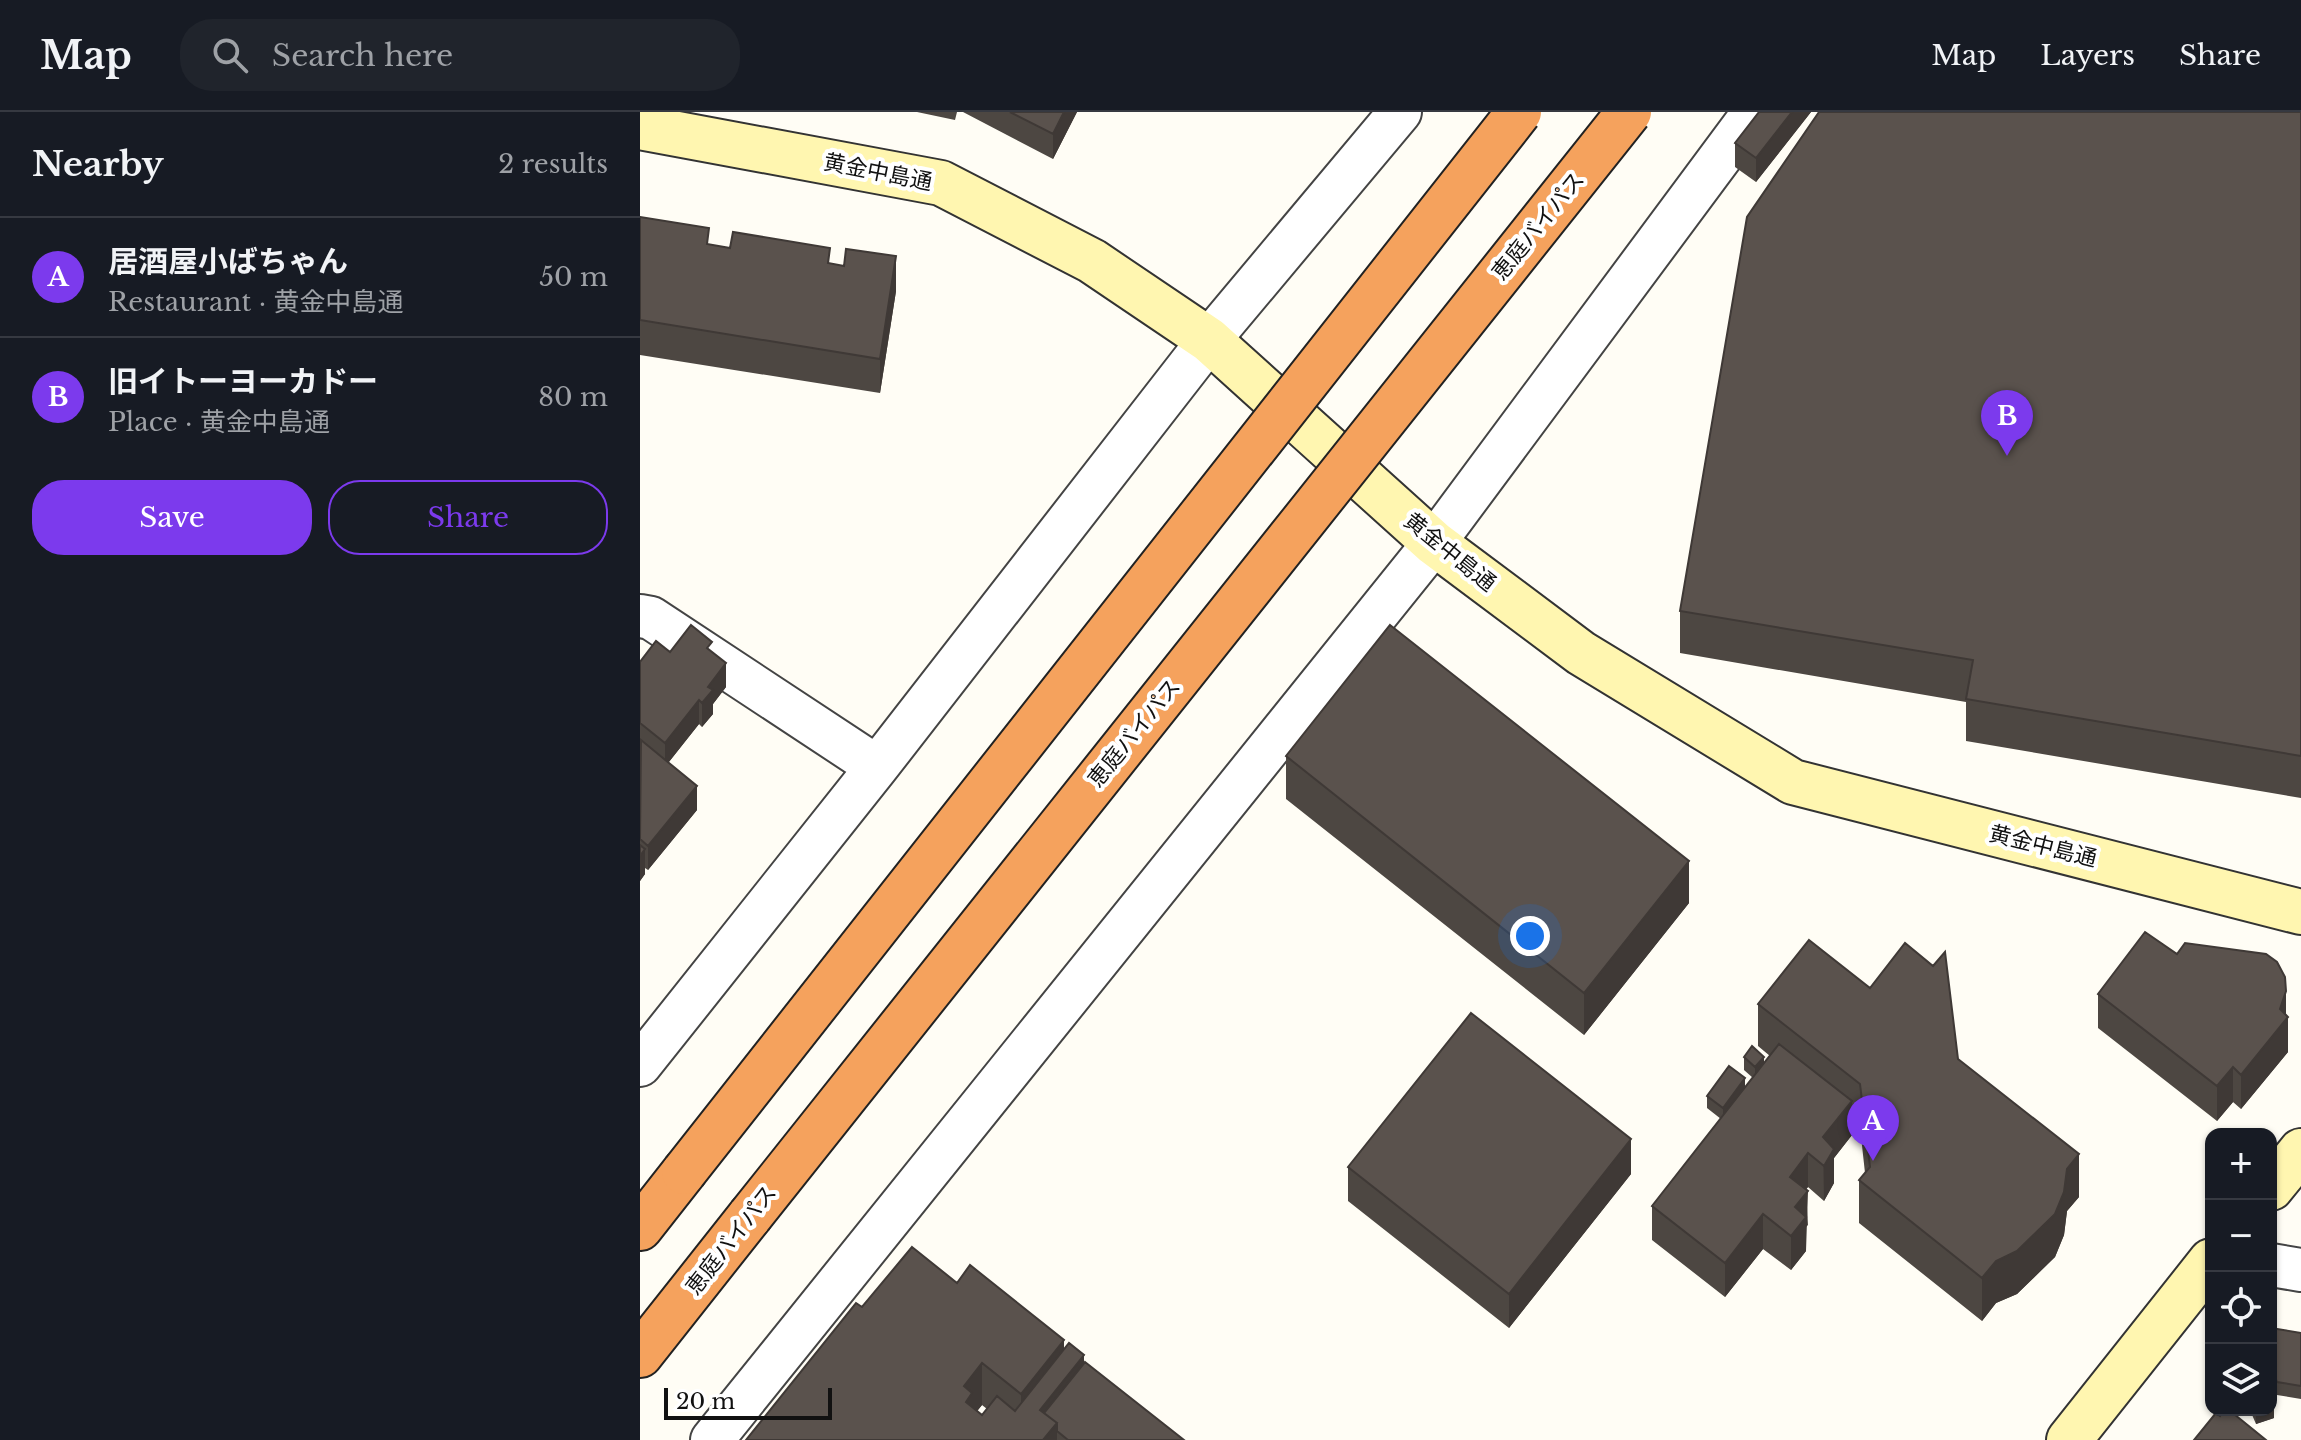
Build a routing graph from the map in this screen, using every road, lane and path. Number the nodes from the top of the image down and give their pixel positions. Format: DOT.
graph roads {
  1 [pos="1400,112"];
  2 [pos="1519,112"];
  3 [pos="1629,112"];
  4 [pos="1754,112"];
  5 [pos="640,127"];
  6 [pos="1209,340"];
  7 [pos="1434,543"];
  8 [pos="644,622"];
  9 [pos="877,767"];
  10 [pos="2301,912"];
  11 [pos="640,1065"];
  12 [pos="2301,1151"];
  13 [pos="2277,1181"];
  14 [pos="640,1228"];
  15 [pos="2277,1266"];
  16 [pos="2205,1269"];
  17 [pos="2301,1270"];
  18 [pos="640,1355"];
  19 [pos="712,1440"];
  20 [pos="2069,1440"];
  1 -- 6 [label="street"];
  2 -- 14 [label="highway, bridge"];
  3 -- 18 [label="highway, 恵庭バイパス, bridge"];
  4 -- 7 [label="street"];
  5 -- 6 [label="street, 黄金中島通"];
  6 -- 7 [label="street, 黄金中島通"];
  6 -- 9 [label="street"];
  7 -- 10 [label="street, 黄金中島通"];
  7 -- 19 [label="street"];
  8 -- 9 [label="street"];
  9 -- 11 [label="street"];
  12 -- 13 [label="street"];
  15 -- 17 [label="street"];
  16 -- 20 [label="street"];
}
